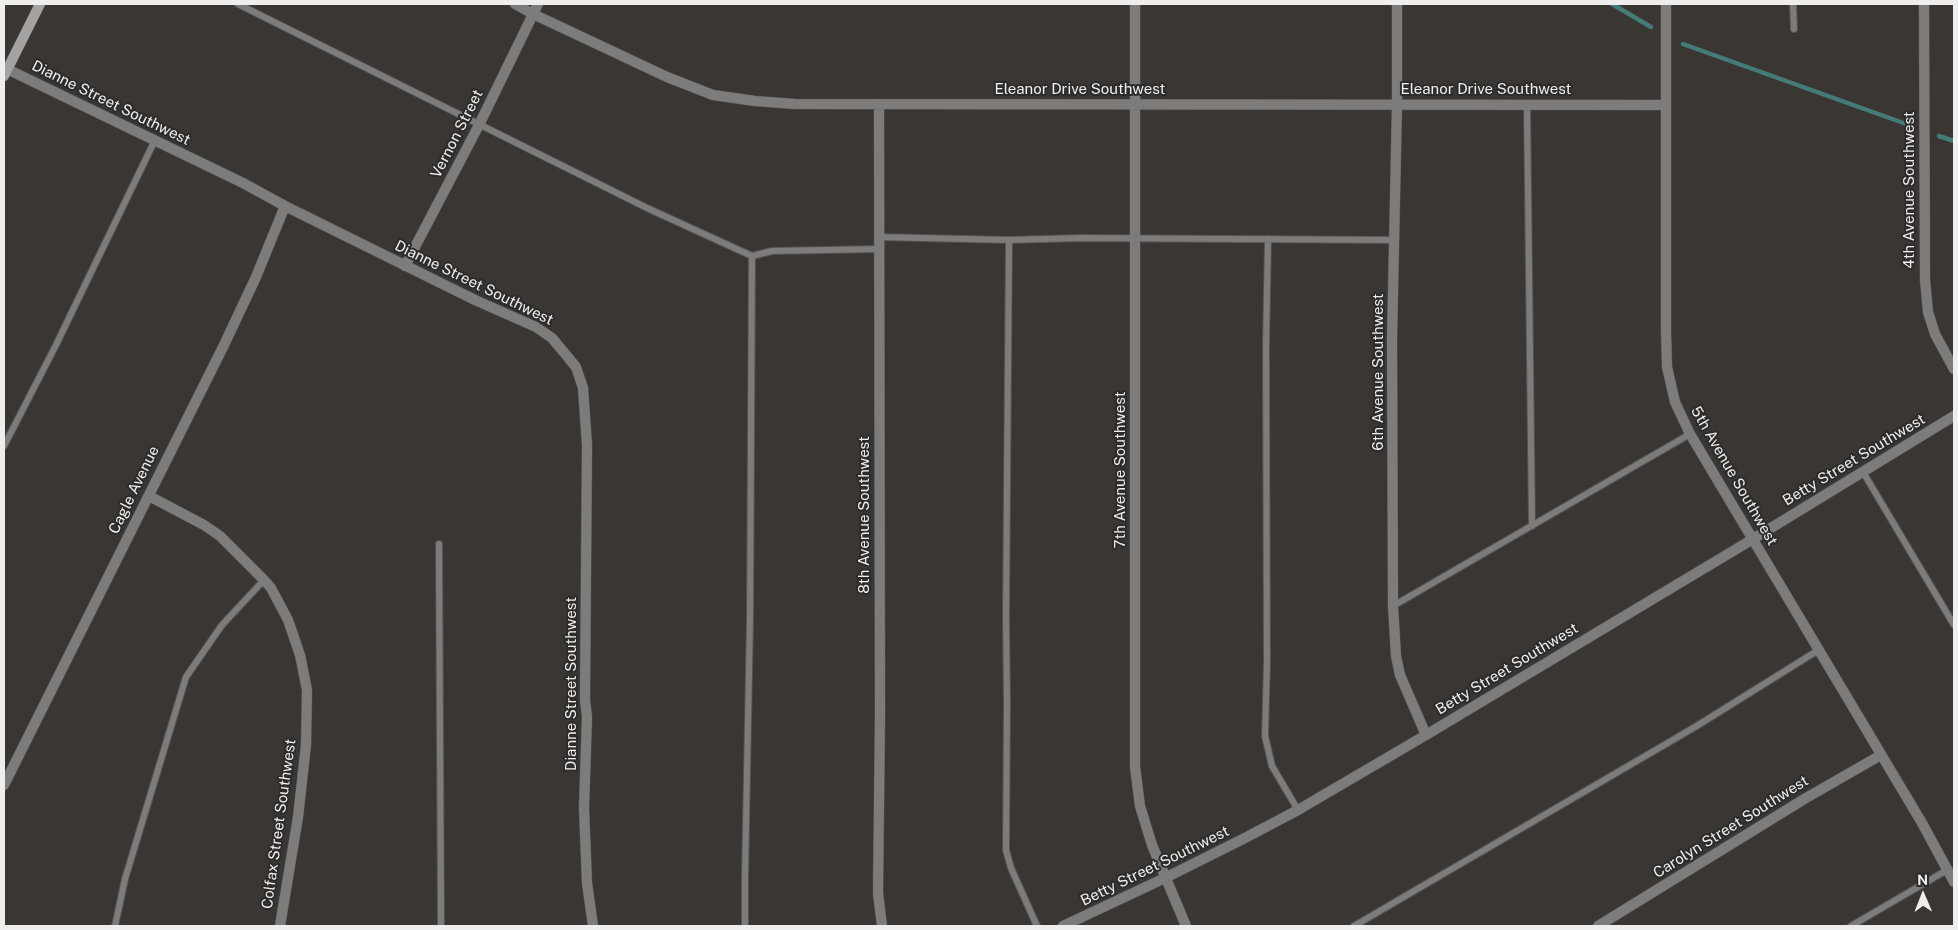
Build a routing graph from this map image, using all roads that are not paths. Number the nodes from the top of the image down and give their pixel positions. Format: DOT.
graph roads {
  1 [pos="40,4"];
  2 [pos="238,4"];
  3 [pos="515,4"];
  4 [pos="538,4"];
  5 [pos="1135,4"];
  6 [pos="1397,4"];
  7 [pos="1666,4"];
  8 [pos="1793,4"];
  9 [pos="1924,4"];
  10 [pos="533,14"];
  11 [pos="1794,30"];
  12 [pos="6,72"];
  13 [pos="879,104"];
  14 [pos="1136,104"];
  15 [pos="1397,104"];
  16 [pos="1528,105"];
  17 [pos="1666,105"];
  18 [pos="479,125"];
  19 [pos="155,140"];
  20 [pos="285,206"];
  21 [pos="879,237"];
  22 [pos="1134,239"];
  23 [pos="1268,239"];
  24 [pos="1009,240"];
  25 [pos="1394,240"];
  26 [pos="879,249"];
  27 [pos="752,256"];
  28 [pos="406,266"];
  29 [pos="1954,369"];
  30 [pos="1954,416"];
  31 [pos="1690,434"];
  32 [pos="4,446"];
  33 [pos="1863,472"];
  34 [pos="149,496"];
  35 [pos="1532,526"];
  36 [pos="1753,540"];
  37 [pos="439,544"];
  38 [pos="264,580"];
  39 [pos="1393,606"];
  40 [pos="1954,625"];
  41 [pos="1817,651"];
  42 [pos="1426,735"];
  43 [pos="1881,755"];
  44 [pos="4,785"];
  45 [pos="1298,810"];
  46 [pos="1947,870"];
  47 [pos="1165,878"];
  48 [pos="1954,882"];
  49 [pos="115,926"];
  50 [pos="280,926"];
  51 [pos="441,926"];
  52 [pos="594,926"];
  53 [pos="745,926"];
  54 [pos="882,926"];
  55 [pos="1037,926"];
  56 [pos="1063,926"];
  57 [pos="1186,926"];
  58 [pos="1354,926"];
  59 [pos="1598,926"];
  60 [pos="1851,926"];
  1 -- 12 [label="main road"];
  2 -- 18 [label="lane"];
  3 -- 10 [label="street, Eleanor Drive Southwest"];
  4 -- 10 [label="street, Vernon Street"];
  5 -- 14 [label="street, 7th Avenue Southwest"];
  6 -- 15 [label="street, 6th Avenue Southwest"];
  7 -- 17 [label="street, 5th Avenue Southwest"];
  8 -- 11 [label="lane"];
  9 -- 29 [label="street, 4th Avenue Southwest"];
  10 -- 13 [label="street, Eleanor Drive Southwest"];
  10 -- 18 [label="street, Vernon Street"];
  12 -- 19 [label="street, Dianne Street Southwest"];
  13 -- 14 [label="street, Eleanor Drive Southwest"];
  13 -- 21 [label="street, 8th Avenue Southwest"];
  14 -- 15 [label="street, Eleanor Drive Southwest"];
  14 -- 22 [label="street, 7th Avenue Southwest"];
  15 -- 16 [label="street, Eleanor Drive Southwest"];
  15 -- 25 [label="street, 6th Avenue Southwest"];
  16 -- 17 [label="street, Eleanor Drive Southwest"];
  16 -- 35 [label="lane"];
  17 -- 31 [label="street, 5th Avenue Southwest"];
  18 -- 27 [label="lane"];
  18 -- 28 [label="street, Vernon Street"];
  19 -- 20 [label="street, Dianne Street Southwest"];
  19 -- 32 [label="lane"];
  20 -- 28 [label="street, Dianne Street Southwest"];
  20 -- 34 [label="street, Cagle Avenue"];
  21 -- 24 [label="lane"];
  21 -- 26 [label="street, 8th Avenue Southwest"];
  22 -- 23 [label="lane"];
  22 -- 24 [label="lane"];
  22 -- 47 [label="street, 7th Avenue Southwest"];
  23 -- 25 [label="lane"];
  23 -- 45 [label="lane"];
  24 -- 55 [label="lane"];
  25 -- 39 [label="street, 6th Avenue Southwest"];
  26 -- 27 [label="lane"];
  26 -- 54 [label="street, 8th Avenue Southwest"];
  27 -- 53 [label="lane"];
  28 -- 52 [label="street, Dianne Street Southwest"];
  30 -- 33 [label="street, Betty Street Southwest"];
  31 -- 35 [label="lane"];
  31 -- 36 [label="street, 5th Avenue Southwest"];
  33 -- 36 [label="street, Betty Street Southwest"];
  33 -- 40 [label="lane"];
  34 -- 38 [label="street, Colfax Street Southwest"];
  34 -- 44 [label="street, Cagle Avenue"];
  35 -- 39 [label="lane"];
  36 -- 41 [label="street, 5th Avenue Southwest"];
  36 -- 42 [label="street, Betty Street Southwest"];
  37 -- 51 [label="lane"];
  38 -- 49 [label="lane"];
  38 -- 50 [label="street, Colfax Street Southwest"];
  39 -- 42 [label="street, 6th Avenue Southwest"];
  41 -- 43 [label="street, 5th Avenue Southwest"];
  41 -- 58 [label="lane"];
  42 -- 45 [label="street, Betty Street Southwest"];
  43 -- 46 [label="street, 5th Avenue Southwest"];
  43 -- 59 [label="street, Carolyn Street Southwest"];
  45 -- 47 [label="street, Betty Street Southwest"];
  46 -- 48 [label="street, 5th Avenue Southwest"];
  46 -- 60 [label="lane"];
  47 -- 56 [label="street, Betty Street Southwest"];
  47 -- 57 [label="street, 7th Avenue Southwest"];
}
